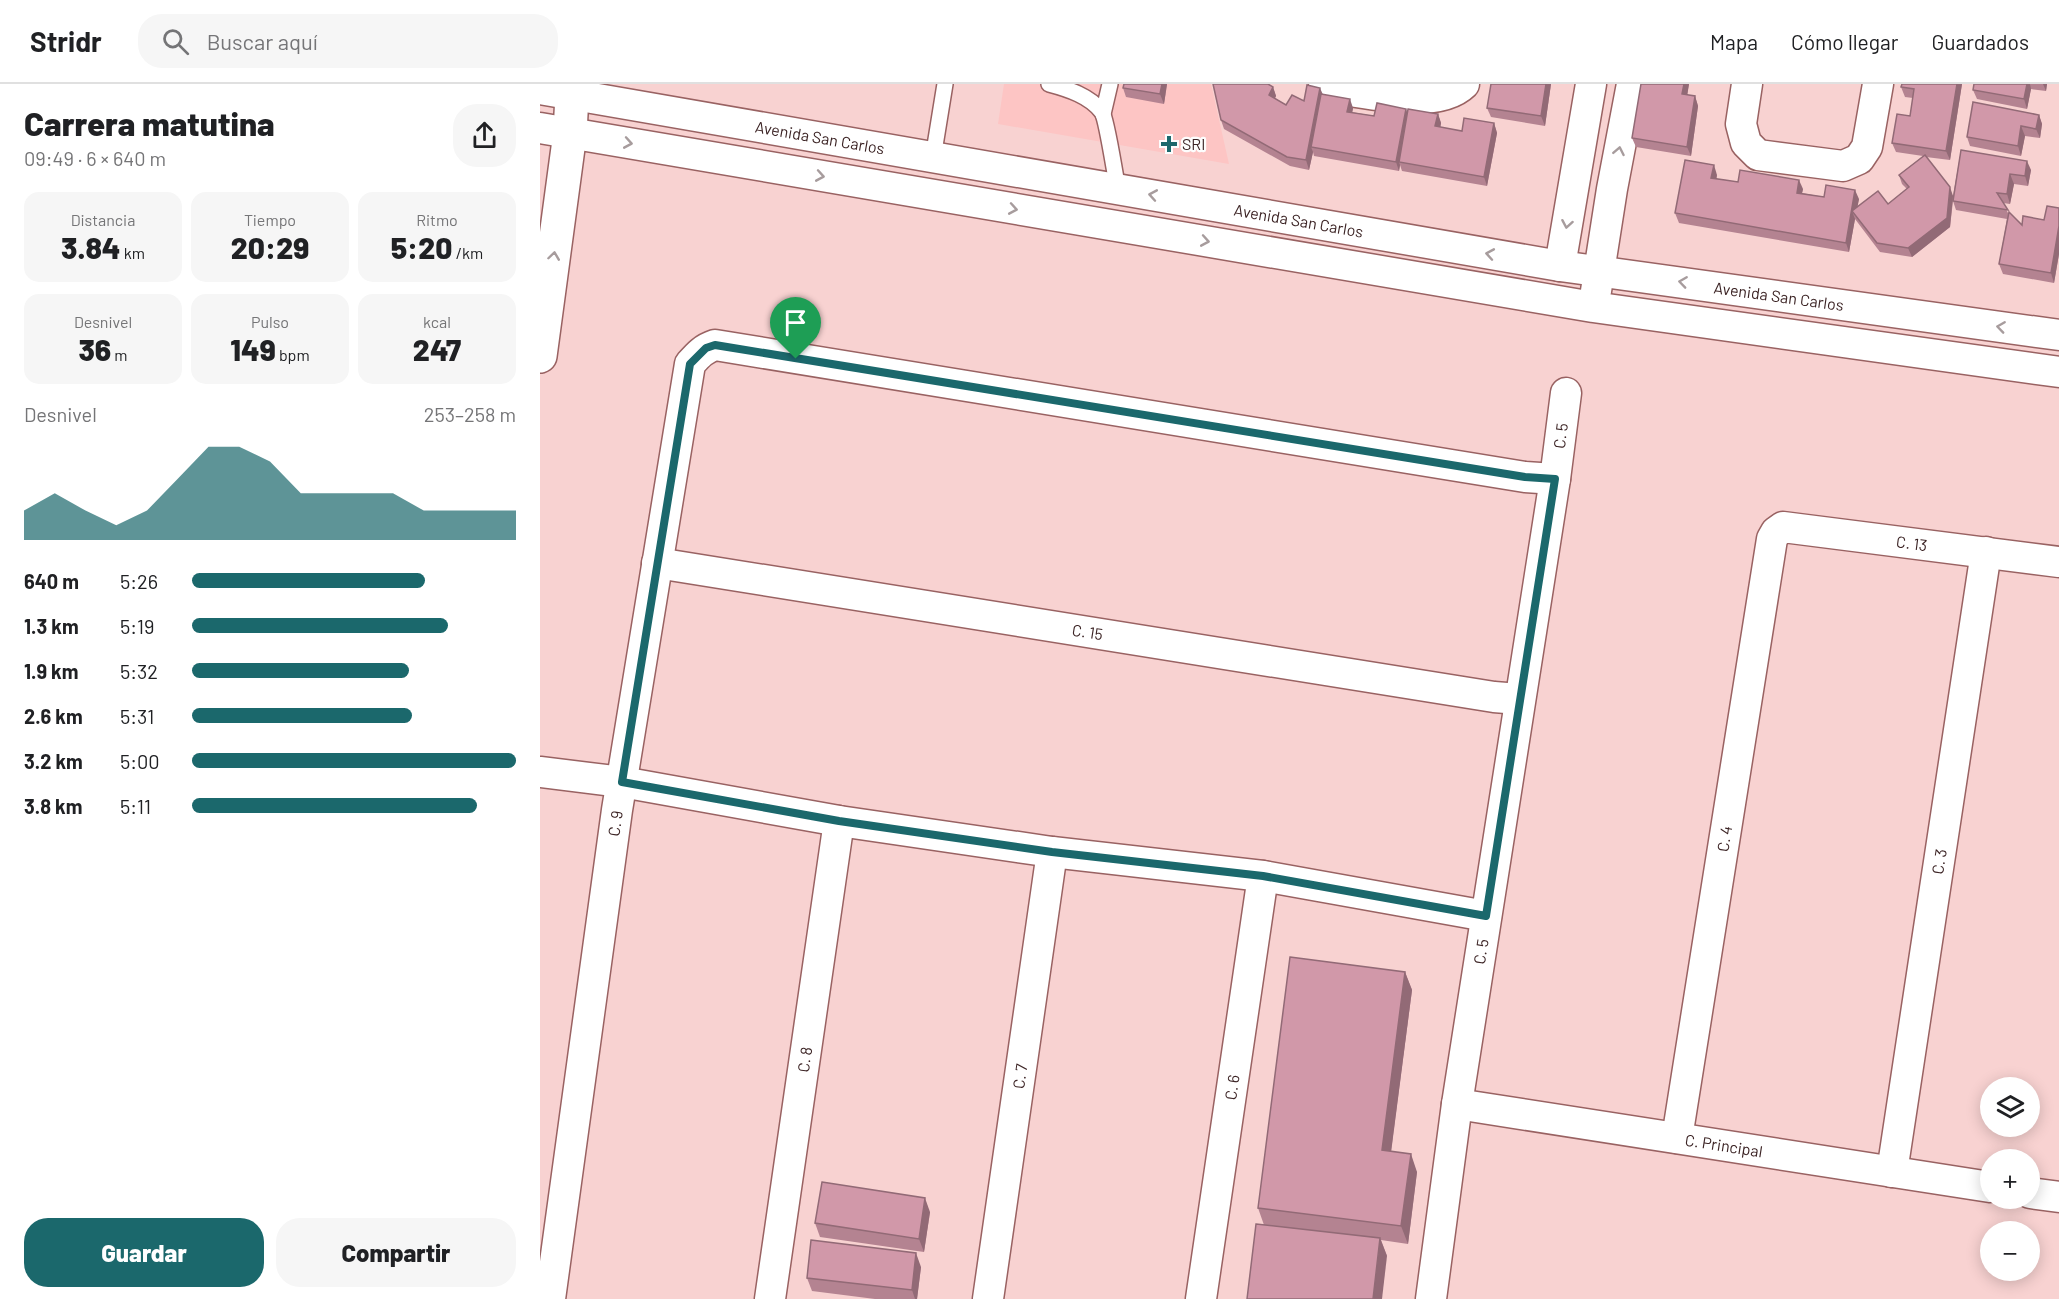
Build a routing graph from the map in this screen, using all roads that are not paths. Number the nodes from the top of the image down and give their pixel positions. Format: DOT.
graph roads {
  1 [pos="945,84"];
  2 [pos="1049,84"];
  3 [pos="1110,84"];
  4 [pos="1324,84"];
  5 [pos="1464,84"];
  6 [pos="1591,84"];
  7 [pos="1632,84"];
  8 [pos="1747,84"];
  9 [pos="1878,84"];
  10 [pos="540,89"];
  11 [pos="573,89"];
  12 [pos="1103,114"];
  13 [pos="555,131"];
  14 [pos="933,158"];
  15 [pos="1575,183"];
  16 [pos="1118,189"];
  17 [pos="1612,189"];
  18 [pos="1560,266"];
  19 [pos="1599,270"];
  20 [pos="1593,307"];
  21 [pos="2059,335"];
  22 [pos="540,356"];
  23 [pos="2059,372"];
  24 [pos="1566,393"];
  25 [pos="1555,479"];
  26 [pos="1772,540"];
  27 [pos="1986,552"];
  28 [pos="2059,562"];
  29 [pos="657,563"];
  30 [pos="1519,699"];
  31 [pos="540,772"];
  32 [pos="622,782"];
  33 [pos="839,821"];
  34 [pos="1052,852"];
  35 [pos="1263,876"];
  36 [pos="1486,916"];
  37 [pos="1457,1104"];
  38 [pos="1677,1138"];
  39 [pos="1892,1172"];
  40 [pos="1980,1185"];
  41 [pos="2040,1194"];
  42 [pos="2059,1197"];
  43 [pos="550,1299"];
  44 [pos="770,1299"];
  45 [pos="988,1299"];
  46 [pos="1201,1299"];
  47 [pos="1431,1299"];
  1 -- 14 [label="lane"];
  2 -- 12 [label="lane"];
  3 -- 12 [label="lane"];
  4 -- 5 [label="street"];
  6 -- 15 [label="street"];
  17 -- 7 [label="street, one-way"];
  8 -- 9 [label="street"];
  10 -- 11 [label="street, Avenida San Carlos"];
  11 -- 13 [label="street"];
  11 -- 14 [label="street, Avenida San Carlos"];
  12 -- 16 [label="lane"];
  13 -- 20 [label="street, one-way"];
  22 -- 13 [label="street, one-way"];
  14 -- 16 [label="street, Avenida San Carlos"];
  15 -- 17 [label="street"];
  15 -- 18 [label="street, one-way"];
  18 -- 16 [label="street, Avenida San Carlos, one-way"];
  17 -- 19 [label="street"];
  18 -- 19 [label="street, Avenida San Carlos"];
  19 -- 20 [label="street"];
  21 -- 19 [label="street, Avenida San Carlos, one-way"];
  20 -- 23 [label="street"];
  24 -- 25 [label="street, C. 5"];
  25 -- 29 [label="street, C. 9"];
  25 -- 30 [label="street, C. 5"];
  26 -- 27 [label="street, C. 13"];
  26 -- 38 [label="street, C. 4"];
  27 -- 28 [label="street, C. 13"];
  27 -- 39 [label="street, C. 3"];
  29 -- 30 [label="street, C. 15"];
  29 -- 32 [label="street, C. 9"];
  30 -- 36 [label="street, C. 5"];
  31 -- 32 [label="street"];
  32 -- 33 [label="street"];
  32 -- 43 [label="street, C. 9"];
  33 -- 34 [label="street"];
  33 -- 44 [label="street, C. 8"];
  34 -- 35 [label="street"];
  34 -- 45 [label="street, C. 7"];
  35 -- 36 [label="street"];
  35 -- 46 [label="street, C. 6"];
  36 -- 37 [label="street, C. 5"];
  37 -- 38 [label="street, C. Principal"];
  37 -- 47 [label="street, C. 5"];
  38 -- 39 [label="street, C. Principal"];
  39 -- 40 [label="street, C. Principal"];
  41 -- 42 [label="street"];
}
